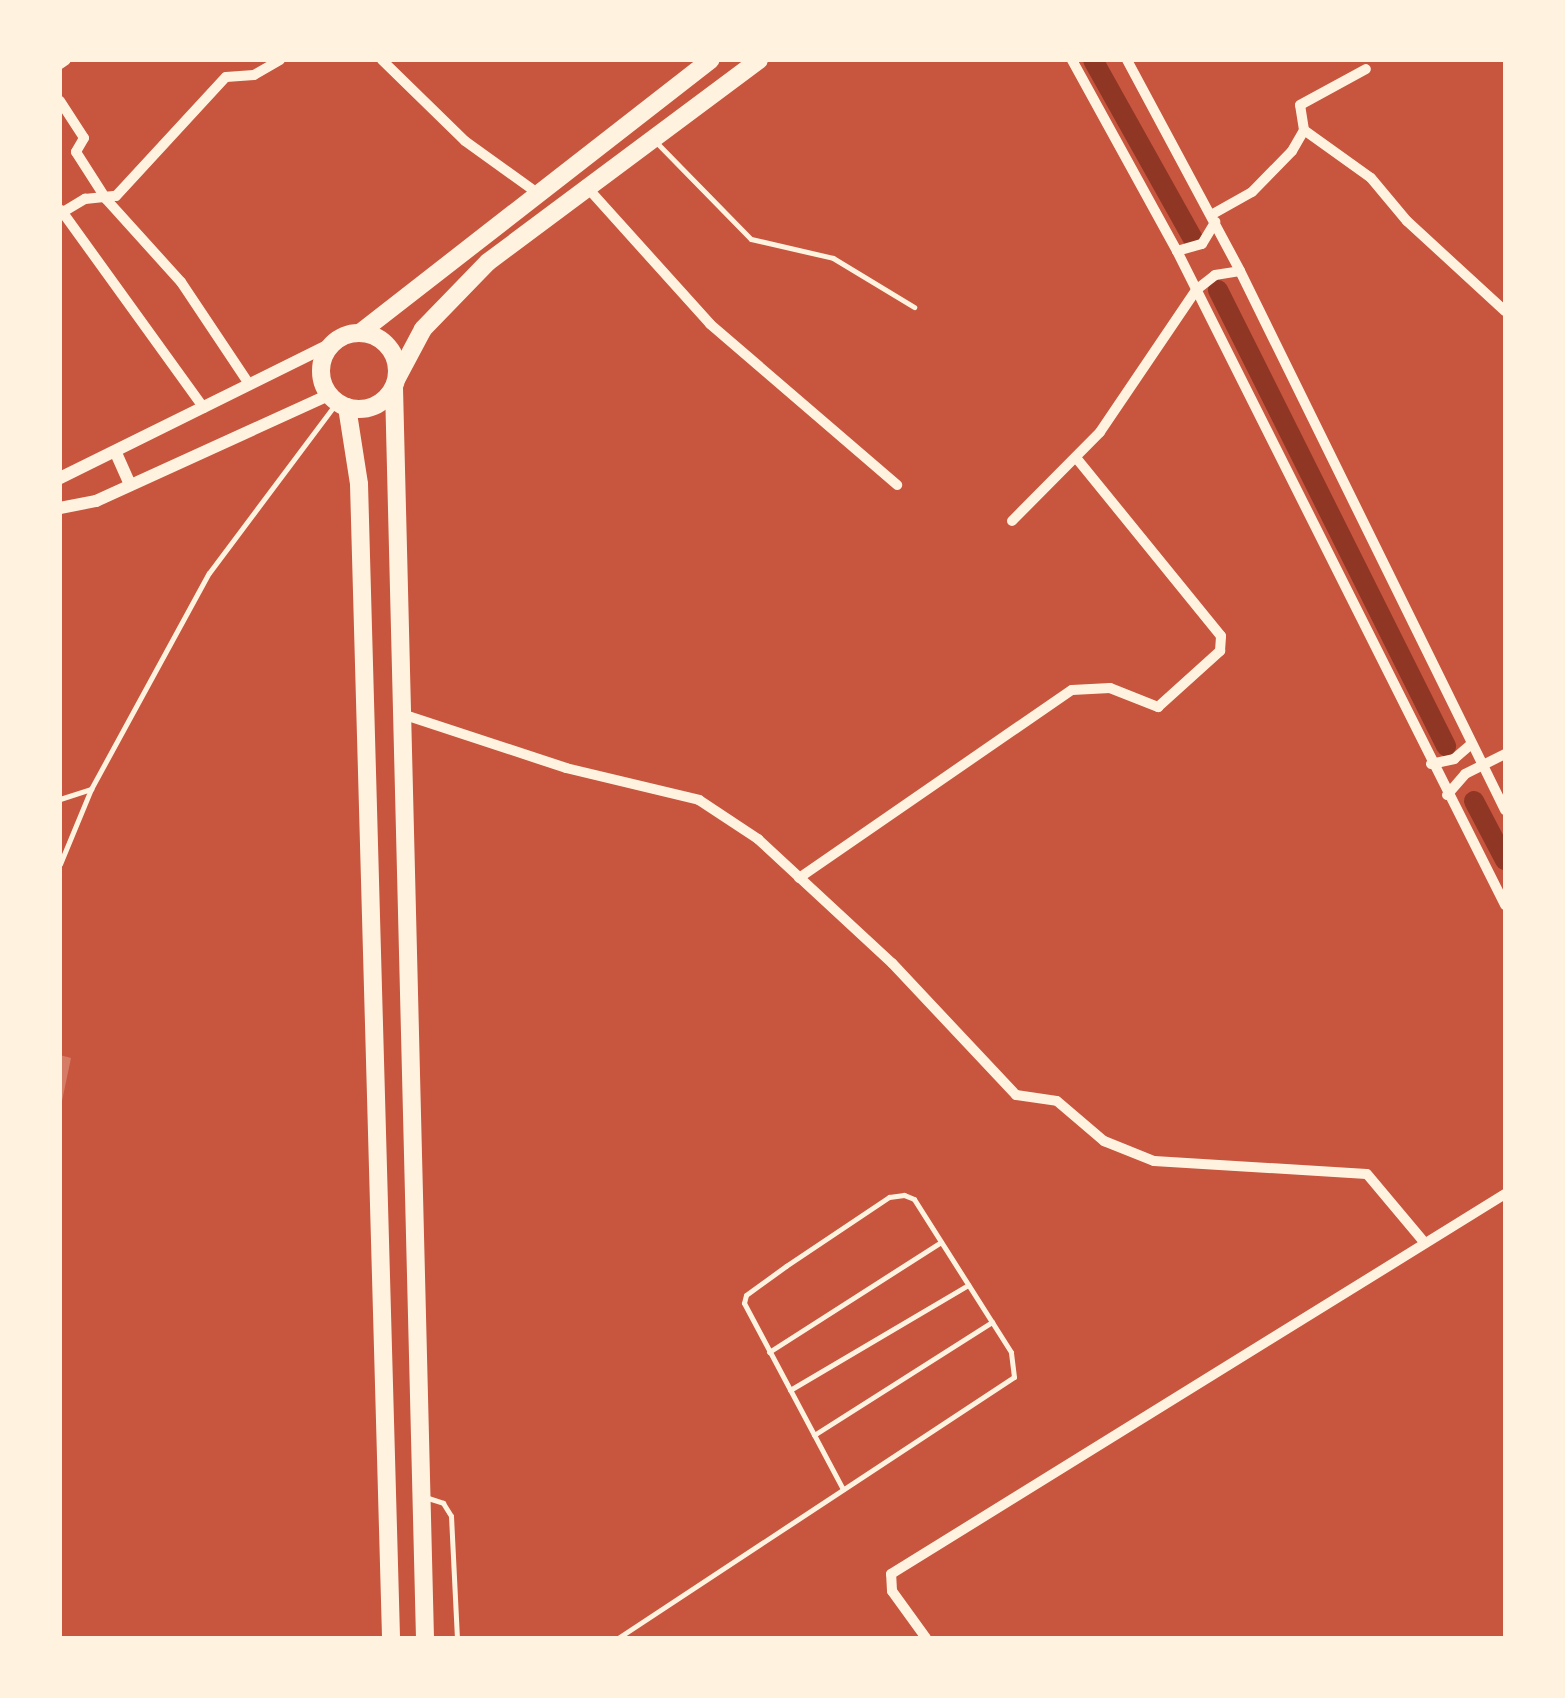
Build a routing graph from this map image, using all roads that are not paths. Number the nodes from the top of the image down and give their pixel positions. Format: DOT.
graph roads {
  1 [pos="280,60"];
  2 [pos="382,60"];
  3 [pos="711,60"];
  4 [pos="759,60"];
  5 [pos="1072,60"];
  6 [pos="1127,60"];
  7 [pos="1366,69"];
  8 [pos="60,101"];
  9 [pos="1304,130"];
  10 [pos="650,135"];
  11 [pos="584,184"];
  12 [pos="536,192"];
  13 [pos="106,199"];
  14 [pos="61,211"];
  15 [pos="1213,218"];
  16 [pos="1177,251"];
  17 [pos="1240,270"];
  18 [pos="1196,290"];
  19 [pos="914,308"];
  20 [pos="1505,311"];
  21 [pos="361,332"];
  22 [pos="332,344"];
  23 [pos="395,383"];
  24 [pos="249,384"];
  25 [pos="338,402"];
  26 [pos="204,408"];
  27 [pos="116,453"];
  28 [pos="1077,458"];
  29 [pos="60,478"];
  30 [pos="130,484"];
  31 [pos="897,485"];
  32 [pos="60,508"];
  33 [pos="1012,521"];
  34 [pos="401,714"];
  35 [pos="1471,744"];
  36 [pos="1505,754"];
  37 [pos="1431,764"];
  38 [pos="1484,769"];
  39 [pos="91,789"];
  40 [pos="1447,795"];
  41 [pos="60,798"];
  42 [pos="1505,810"];
  43 [pos="60,864"];
  44 [pos="799,878"];
  45 [pos="1505,905"];
  46 [pos="1505,1194"];
  47 [pos="941,1242"];
  48 [pos="1425,1243"];
  49 [pos="968,1285"];
  50 [pos="992,1322"];
  51 [pos="770,1352"];
  52 [pos="790,1390"];
  53 [pos="814,1435"];
  54 [pos="842,1488"];
  55 [pos="420,1496"];
  56 [pos="391,1638"];
  57 [pos="425,1638"];
  58 [pos="457,1638"];
  59 [pos="618,1638"];
  60 [pos="926,1638"];
  1 -- 13 [label="street"];
  2 -- 12 [label="street"];
  3 -- 12 [label="main road"];
  4 -- 10 [label="main road"];
  5 -- 16 [label="street"];
  6 -- 15 [label="street"];
  7 -- 9 [label="street"];
  8 -- 13 [label="street"];
  9 -- 15 [label="street"];
  9 -- 20 [label="street"];
  10 -- 11 [label="main road"];
  10 -- 19 [label="lane"];
  11 -- 23 [label="main road"];
  11 -- 31 [label="street"];
  12 -- 21 [label="main road"];
  13 -- 14 [label="street"];
  13 -- 24 [label="street"];
  14 -- 26 [label="street"];
  15 -- 16 [label="street"];
  15 -- 17 [label="street"];
  16 -- 18 [label="street"];
  17 -- 18 [label="street"];
  17 -- 35 [label="street"];
  18 -- 28 [label="street"];
  18 -- 37 [label="street"];
  21 -- 22 [label="main road"];
  21 -- 23 [label="main road"];
  22 -- 24 [label="street"];
  22 -- 25 [label="main road"];
  23 -- 25 [label="main road"];
  23 -- 34 [label="main road"];
  24 -- 26 [label="street"];
  25 -- 30 [label="street"];
  25 -- 39 [label="lane"];
  25 -- 56 [label="main road"];
  26 -- 27 [label="street"];
  27 -- 29 [label="street"];
  27 -- 30 [label="street"];
  28 -- 33 [label="street"];
  28 -- 44 [label="street"];
  30 -- 32 [label="street"];
  34 -- 44 [label="street"];
  34 -- 55 [label="main road"];
  35 -- 37 [label="street"];
  35 -- 38 [label="street"];
  36 -- 38 [label="street"];
  37 -- 40 [label="street"];
  38 -- 40 [label="street"];
  38 -- 42 [label="street"];
  39 -- 41 [label="lane"];
  39 -- 43 [label="lane"];
  40 -- 45 [label="street"];
  44 -- 48 [label="street"];
  46 -- 48 [label="street"];
  47 -- 49 [label="lane"];
  47 -- 51 [label="lane"];
  47 -- 51 [label="lane"];
  48 -- 60 [label="street"];
  49 -- 50 [label="lane"];
  49 -- 52 [label="lane"];
  50 -- 53 [label="lane"];
  50 -- 54 [label="lane"];
  51 -- 52 [label="lane"];
  52 -- 53 [label="lane"];
  53 -- 54 [label="lane"];
  54 -- 59 [label="lane"];
  55 -- 57 [label="main road"];
  55 -- 58 [label="lane"];
}
